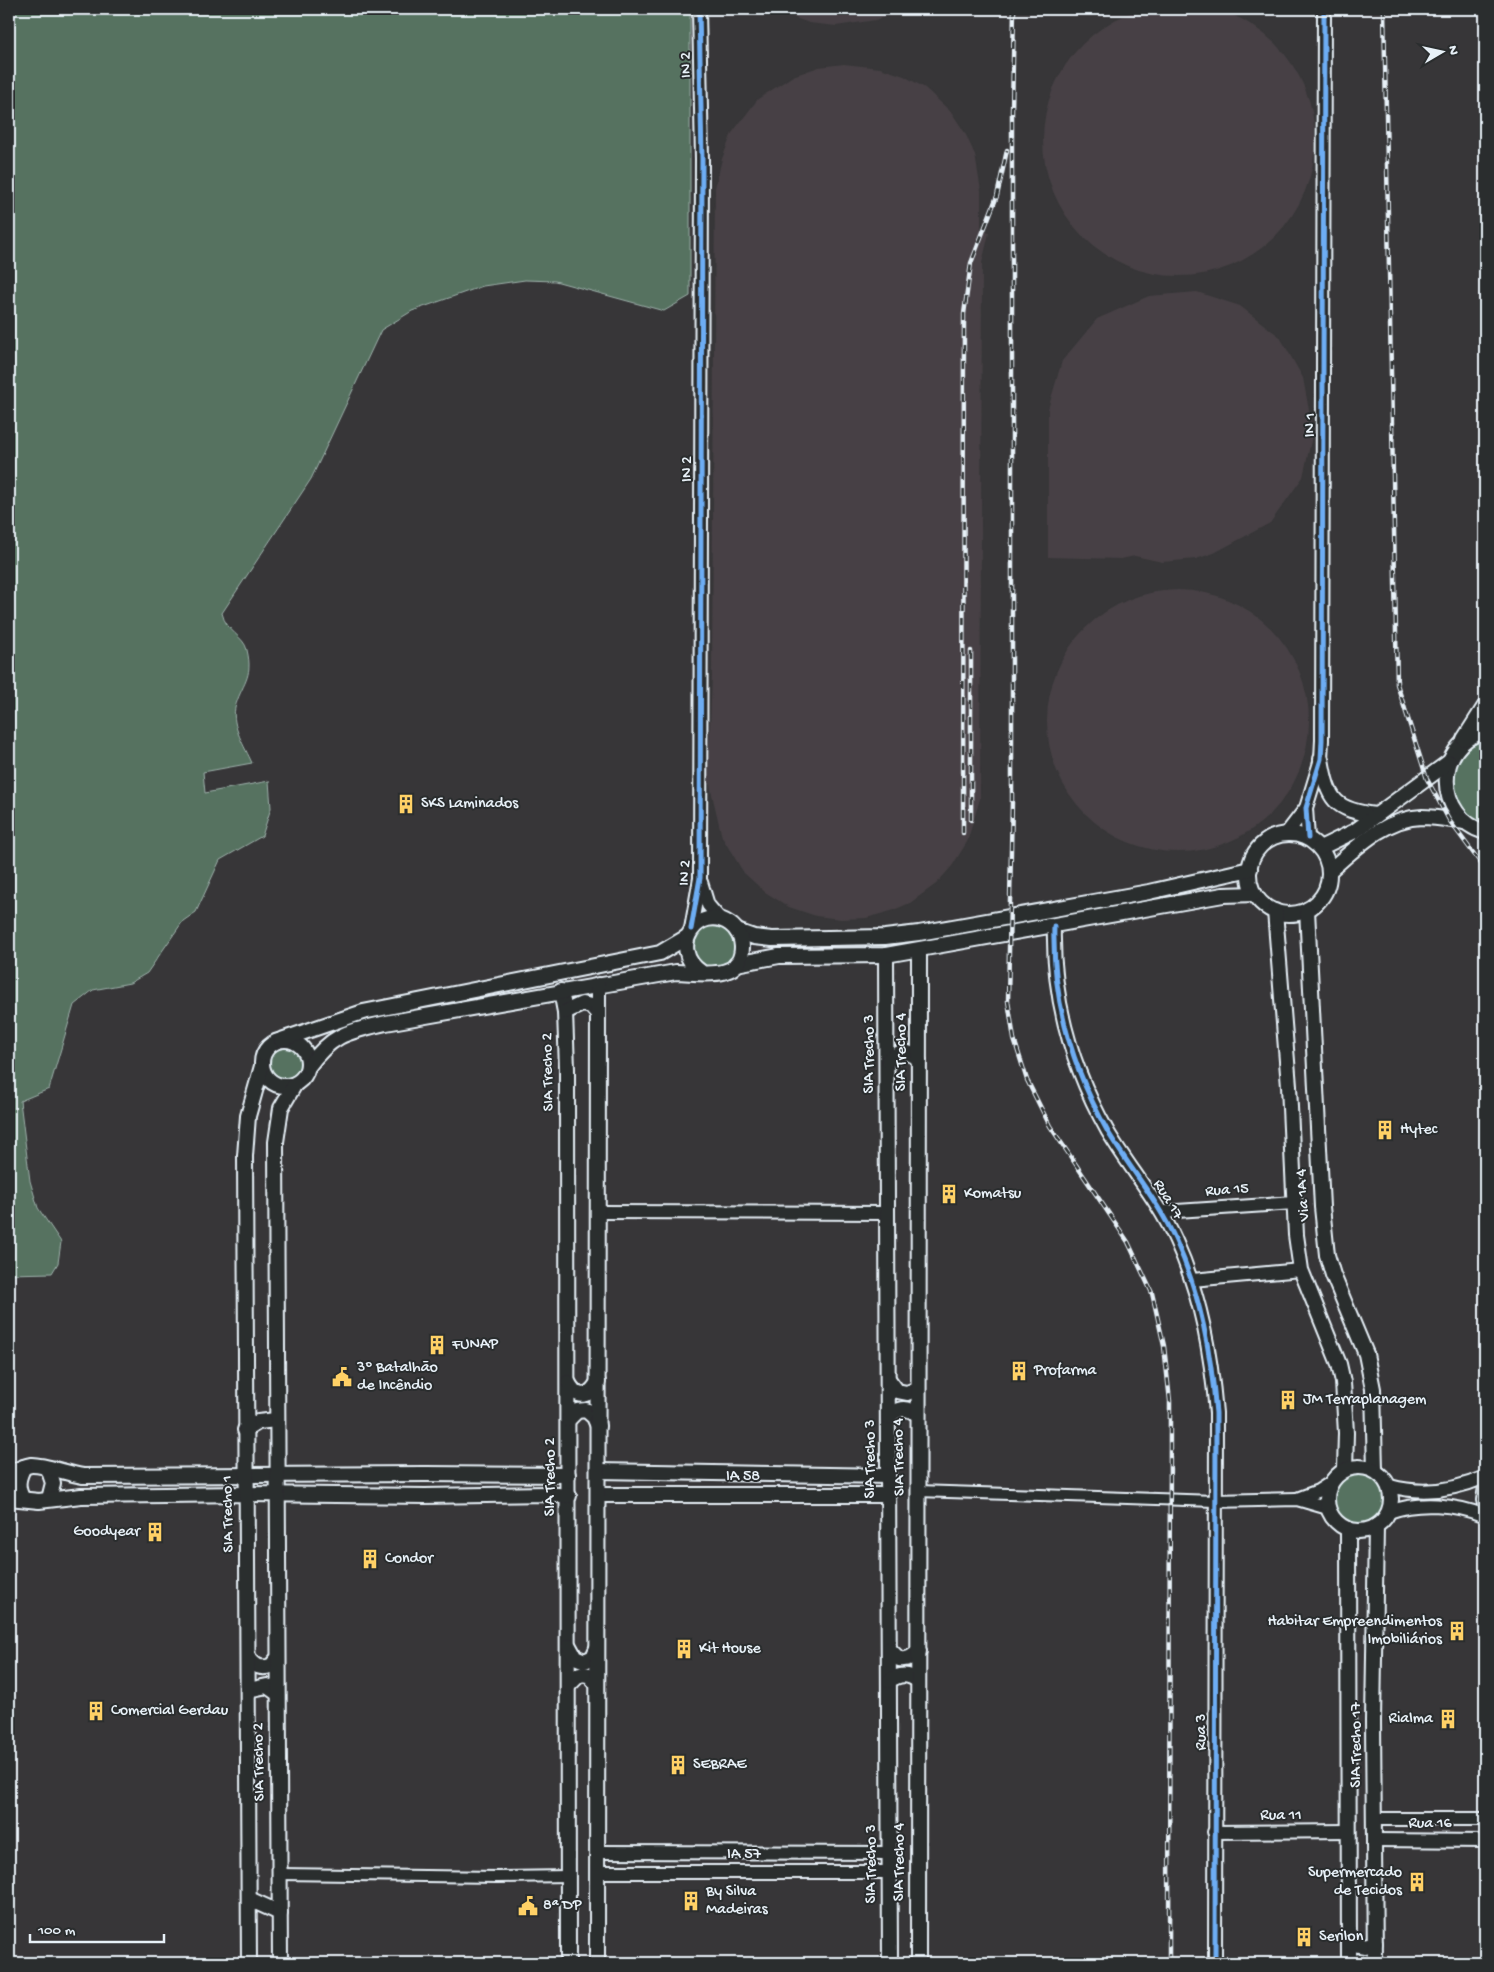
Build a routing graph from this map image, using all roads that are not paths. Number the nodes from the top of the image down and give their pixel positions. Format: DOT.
graph roads {
  1 [pos="699,9"];
  2 [pos="1324,9"];
  3 [pos="1485,706"];
  4 [pos="1485,731"];
  5 [pos="1462,743"];
  6 [pos="1321,759"];
  7 [pos="1449,762"];
  8 [pos="1306,808"];
  9 [pos="1376,815"];
  10 [pos="1475,827"];
  11 [pos="1286,834"];
  12 [pos="1308,838"];
  13 [pos="1485,842"];
  14 [pos="1320,848"];
  15 [pos="1250,869"];
  16 [pos="1329,870"];
  17 [pos="700,878"];
  18 [pos="1255,894"];
  19 [pos="1307,910"];
  20 [pos="1275,912"];
  21 [pos="720,919"];
  22 [pos="1054,926"];
  23 [pos="737,931"];
  24 [pos="689,933"];
  25 [pos="919,950"];
  26 [pos="886,955"];
  27 [pos="736,964"];
  28 [pos="701,972"];
  29 [pos="598,985"];
  30 [pos="561,991"];
  31 [pos="565,1012"];
  32 [pos="598,1014"];
  33 [pos="281,1040"];
  34 [pos="888,1060"];
  35 [pos="920,1061"];
  36 [pos="262,1066"];
  37 [pos="308,1067"];
  38 [pos="295,1084"];
  39 [pos="1294,1203"];
  40 [pos="598,1212"];
  41 [pos="1162,1212"];
  42 [pos="888,1213"];
  43 [pos="1301,1270"];
  44 [pos="1192,1280"];
  45 [pos="888,1379"];
  46 [pos="568,1382"];
  47 [pos="598,1382"];
  48 [pos="917,1389"];
  49 [pos="917,1414"];
  50 [pos="888,1418"];
  51 [pos="276,1420"];
  52 [pos="568,1420"];
  53 [pos="598,1426"];
  54 [pos="245,1430"];
  55 [pos="24,1467"];
  56 [pos="48,1468"];
  57 [pos="1345,1469"];
  58 [pos="1376,1470"];
  59 [pos="598,1471"];
  60 [pos="617,1473"];
  61 [pos="9,1474"];
  62 [pos="752,1474"];
  63 [pos="247,1475"];
  64 [pos="277,1475"];
  65 [pos="568,1475"];
  66 [pos="888,1476"];
  67 [pos="1485,1476"];
  68 [pos="1332,1482"];
  69 [pos="1390,1486"];
  70 [pos="1485,1487"];
  71 [pos="918,1490"];
  72 [pos="247,1494"];
  73 [pos="276,1494"];
  74 [pos="598,1494"];
  75 [pos="618,1495"];
  76 [pos="753,1495"];
  77 [pos="888,1495"];
  78 [pos="568,1496"];
  79 [pos="9,1498"];
  80 [pos="23,1499"];
  81 [pos="49,1499"];
  82 [pos="1297,1499"];
  83 [pos="1215,1501"];
  84 [pos="1485,1507"];
  85 [pos="1328,1508"];
  86 [pos="1389,1512"];
  87 [pos="1485,1516"];
  88 [pos="1376,1526"];
  89 [pos="1348,1529"];
  90 [pos="569,1646"];
  91 [pos="597,1648"];
  92 [pos="889,1649"];
  93 [pos="918,1651"];
  94 [pos="249,1658"];
  95 [pos="278,1658"];
  96 [pos="889,1681"];
  97 [pos="918,1681"];
  98 [pos="597,1684"];
  99 [pos="569,1685"];
  100 [pos="277,1693"];
  101 [pos="249,1694"];
  102 [pos="1373,1721"];
  103 [pos="1349,1723"];
  104 [pos="1402,1819"];
  105 [pos="1485,1819"];
  106 [pos="1376,1820"];
  107 [pos="1349,1831"];
  108 [pos="1214,1832"];
  109 [pos="1375,1840"];
  110 [pos="1398,1840"];
  111 [pos="1485,1841"];
  112 [pos="597,1852"];
  113 [pos="662,1852"];
  114 [pos="816,1853"];
  115 [pos="890,1853"];
  116 [pos="814,1871"];
  117 [pos="597,1872"];
  118 [pos="662,1872"];
  119 [pos="890,1872"];
  120 [pos="280,1874"];
  121 [pos="568,1876"];
  122 [pos="250,1899"];
  123 [pos="280,1913"];
  124 [pos="1349,1943"];
  125 [pos="1376,1943"];
  126 [pos="250,1963"];
  127 [pos="280,1963"];
  128 [pos="568,1963"];
  129 [pos="597,1963"];
  130 [pos="890,1963"];
  131 [pos="918,1963"];
  132 [pos="1215,1963"];
  133 [pos="1349,1963"];
  134 [pos="1368,1963"];
  135 [pos="1375,1963"];
  1 -- 17 [label="street, IN 2"];
  2 -- 6 [label="street, IN 1"];
  3 -- 5 [label="main road"];
  4 -- 5 [label="main road"];
  5 -- 7 [label="main road"];
  6 -- 8 [label="street, IN 1"];
  6 -- 9 [label="main road"];
  7 -- 9 [label="main road"];
  7 -- 10 [label="main road"];
  8 -- 11 [label="street, IN 1"];
  8 -- 12 [label="street, IN 1"];
  9 -- 14 [label="main road"];
  10 -- 13 [label="main road"];
  10 -- 16 [label="main road"];
  11 -- 12 [label="main road"];
  11 -- 15 [label="main road"];
  12 -- 14 [label="main road"];
  14 -- 16 [label="main road"];
  15 -- 18 [label="main road"];
  15 -- 23 [label="main road"];
  16 -- 19 [label="main road"];
  17 -- 21 [label="street, IN 2"];
  17 -- 24 [label="street, IN 2"];
  18 -- 20 [label="main road"];
  18 -- 22 [label="main road"];
  19 -- 20 [label="main road"];
  19 -- 58 [label="main road, Via 1A 4"];
  20 -- 39 [label="main road, Via 1A 4"];
  21 -- 23 [label="main road"];
  21 -- 24 [label="main road"];
  22 -- 25 [label="main road"];
  22 -- 41 [label="street, Rua 17"];
  23 -- 27 [label="main road"];
  24 -- 28 [label="main road"];
  24 -- 33 [label="main road"];
  25 -- 26 [label="main road"];
  25 -- 35 [label="main road, SIA Trecho 4"];
  26 -- 27 [label="main road"];
  26 -- 34 [label="main road, SIA Trecho 3"];
  27 -- 28 [label="main road"];
  28 -- 29 [label="main road"];
  29 -- 30 [label="main road"];
  29 -- 32 [label="main road"];
  30 -- 31 [label="main road, SIA Trecho 2"];
  30 -- 37 [label="main road"];
  31 -- 32 [label="main road"];
  31 -- 46 [label="main road, SIA Trecho 2"];
  32 -- 40 [label="main road"];
  33 -- 36 [label="main road"];
  33 -- 37 [label="main road"];
  34 -- 35 [label="main road"];
  34 -- 42 [label="main road, SIA Trecho 3"];
  35 -- 48 [label="main road, SIA Trecho 4"];
  36 -- 38 [label="main road"];
  36 -- 54 [label="main road, SIA Trecho 1"];
  37 -- 38 [label="main road"];
  38 -- 51 [label="main road, SIA Trecho 2"];
  39 -- 41 [label="street, Rua 15"];
  39 -- 43 [label="main road, Via 1A 4"];
  40 -- 42 [label="street"];
  40 -- 47 [label="main road"];
  41 -- 44 [label="street, Rua 17"];
  42 -- 45 [label="main road, SIA Trecho 3"];
  43 -- 44 [label="street"];
  43 -- 57 [label="main road, Via 1A 4"];
  44 -- 83 [label="street, Rua 17"];
  45 -- 48 [label="main road"];
  45 -- 50 [label="main road, SIA Trecho 3"];
  46 -- 47 [label="main road"];
  46 -- 52 [label="main road, SIA Trecho 2"];
  47 -- 53 [label="main road"];
  48 -- 49 [label="main road, SIA Trecho 4"];
  49 -- 50 [label="main road"];
  49 -- 71 [label="main road, SIA Trecho 4"];
  50 -- 66 [label="main road, SIA Trecho 3"];
  51 -- 54 [label="main road"];
  51 -- 64 [label="main road, SIA Trecho 2"];
  52 -- 53 [label="main road"];
  52 -- 65 [label="main road, SIA Trecho 2"];
  53 -- 59 [label="main road"];
  54 -- 63 [label="main road, SIA Trecho 1"];
  55 -- 56 [label="main road"];
  55 -- 61 [label="main road"];
  55 -- 80 [label="main road"];
  56 -- 63 [label="main road"];
  56 -- 81 [label="main road"];
  57 -- 58 [label="main road"];
  57 -- 68 [label="main road"];
  58 -- 69 [label="main road"];
  59 -- 60 [label="main road, IA 58"];
  59 -- 74 [label="main road"];
  60 -- 62 [label="main road, IA 58"];
  60 -- 75 [label="main road"];
  62 -- 66 [label="main road, IA 58"];
  62 -- 76 [label="main road"];
  63 -- 64 [label="main road"];
  63 -- 72 [label="main road, SIA Trecho 1"];
  64 -- 65 [label="main road"];
  64 -- 73 [label="main road, SIA Trecho 2"];
  65 -- 78 [label="main road, SIA Trecho 2"];
  66 -- 77 [label="main road, SIA Trecho 3"];
  67 -- 69 [label="street"];
  68 -- 82 [label="street"];
  68 -- 85 [label="main road"];
  69 -- 86 [label="main road"];
  70 -- 84 [label="street"];
  71 -- 83 [label="street"];
  71 -- 93 [label="main road, SIA Trecho 4"];
  72 -- 73 [label="main road"];
  72 -- 81 [label="main road"];
  72 -- 94 [label="main road, SIA Trecho 1"];
  73 -- 78 [label="main road"];
  73 -- 95 [label="main road, SIA Trecho 2"];
  74 -- 75 [label="main road, IA 58"];
  74 -- 91 [label="main road"];
  75 -- 76 [label="main road, IA 58"];
  76 -- 77 [label="main road, IA 58"];
  77 -- 92 [label="main road, SIA Trecho 3"];
  78 -- 90 [label="main road, SIA Trecho 2"];
  79 -- 80 [label="main road"];
  80 -- 81 [label="main road"];
  82 -- 83 [label="street"];
  82 -- 85 [label="street"];
  83 -- 108 [label="street, Rua 3"];
  85 -- 89 [label="main road"];
  86 -- 87 [label="street"];
  86 -- 88 [label="main road"];
  88 -- 89 [label="main road"];
  88 -- 102 [label="main road, SIA Trecho 17"];
  89 -- 103 [label="main road, SIA Trecho 17"];
  90 -- 91 [label="main road"];
  90 -- 99 [label="main road, SIA Trecho 2"];
  91 -- 98 [label="main road"];
  92 -- 93 [label="main road"];
  92 -- 96 [label="main road, SIA Trecho 3"];
  93 -- 97 [label="main road, SIA Trecho 4"];
  94 -- 95 [label="main road"];
  94 -- 101 [label="main road, SIA Trecho 1"];
  95 -- 100 [label="main road, SIA Trecho 2"];
  96 -- 97 [label="main road"];
  96 -- 115 [label="main road, SIA Trecho 3"];
  97 -- 131 [label="main road, SIA Trecho 4"];
  98 -- 99 [label="main road"];
  98 -- 112 [label="main road"];
  99 -- 121 [label="main road, SIA Trecho 2"];
  100 -- 101 [label="main road"];
  100 -- 120 [label="main road, SIA Trecho 2"];
  101 -- 122 [label="main road, SIA Trecho 1"];
  102 -- 103 [label="main road"];
  102 -- 106 [label="main road, SIA Trecho 17"];
  103 -- 107 [label="main road, SIA Trecho 17"];
  104 -- 105 [label="street, Rua 16"];
  104 -- 106 [label="street, Rua 16"];
  104 -- 110 [label="street"];
  106 -- 109 [label="main road, SIA Trecho 17"];
  107 -- 108 [label="street, Rua 11"];
  107 -- 124 [label="main road, SIA Trecho 17"];
  108 -- 132 [label="street, Rua 3"];
  109 -- 110 [label="street, Rua 16"];
  109 -- 125 [label="main road, SIA Trecho 17"];
  110 -- 111 [label="street, Rua 16"];
  112 -- 113 [label="street, IA 57"];
  112 -- 117 [label="main road"];
  113 -- 114 [label="street, IA 57"];
  113 -- 118 [label="street"];
  114 -- 115 [label="street, IA 57"];
  114 -- 116 [label="street"];
  115 -- 119 [label="main road, SIA Trecho 3"];
  116 -- 118 [label="street, IA 57"];
  116 -- 119 [label="street, IA 57"];
  117 -- 118 [label="street, IA 57"];
  117 -- 129 [label="main road"];
  119 -- 130 [label="main road, SIA Trecho 3"];
  120 -- 121 [label="street"];
  120 -- 123 [label="main road, SIA Trecho 2"];
  121 -- 128 [label="main road, SIA Trecho 2"];
  122 -- 123 [label="main road"];
  122 -- 126 [label="main road, SIA Trecho 1"];
  123 -- 127 [label="main road, SIA Trecho 2"];
  124 -- 125 [label="main road"];
  124 -- 133 [label="main road, SIA Trecho 17"];
  125 -- 135 [label="main road, SIA Trecho 17"];
  133 -- 134 [label="main road"];
}
